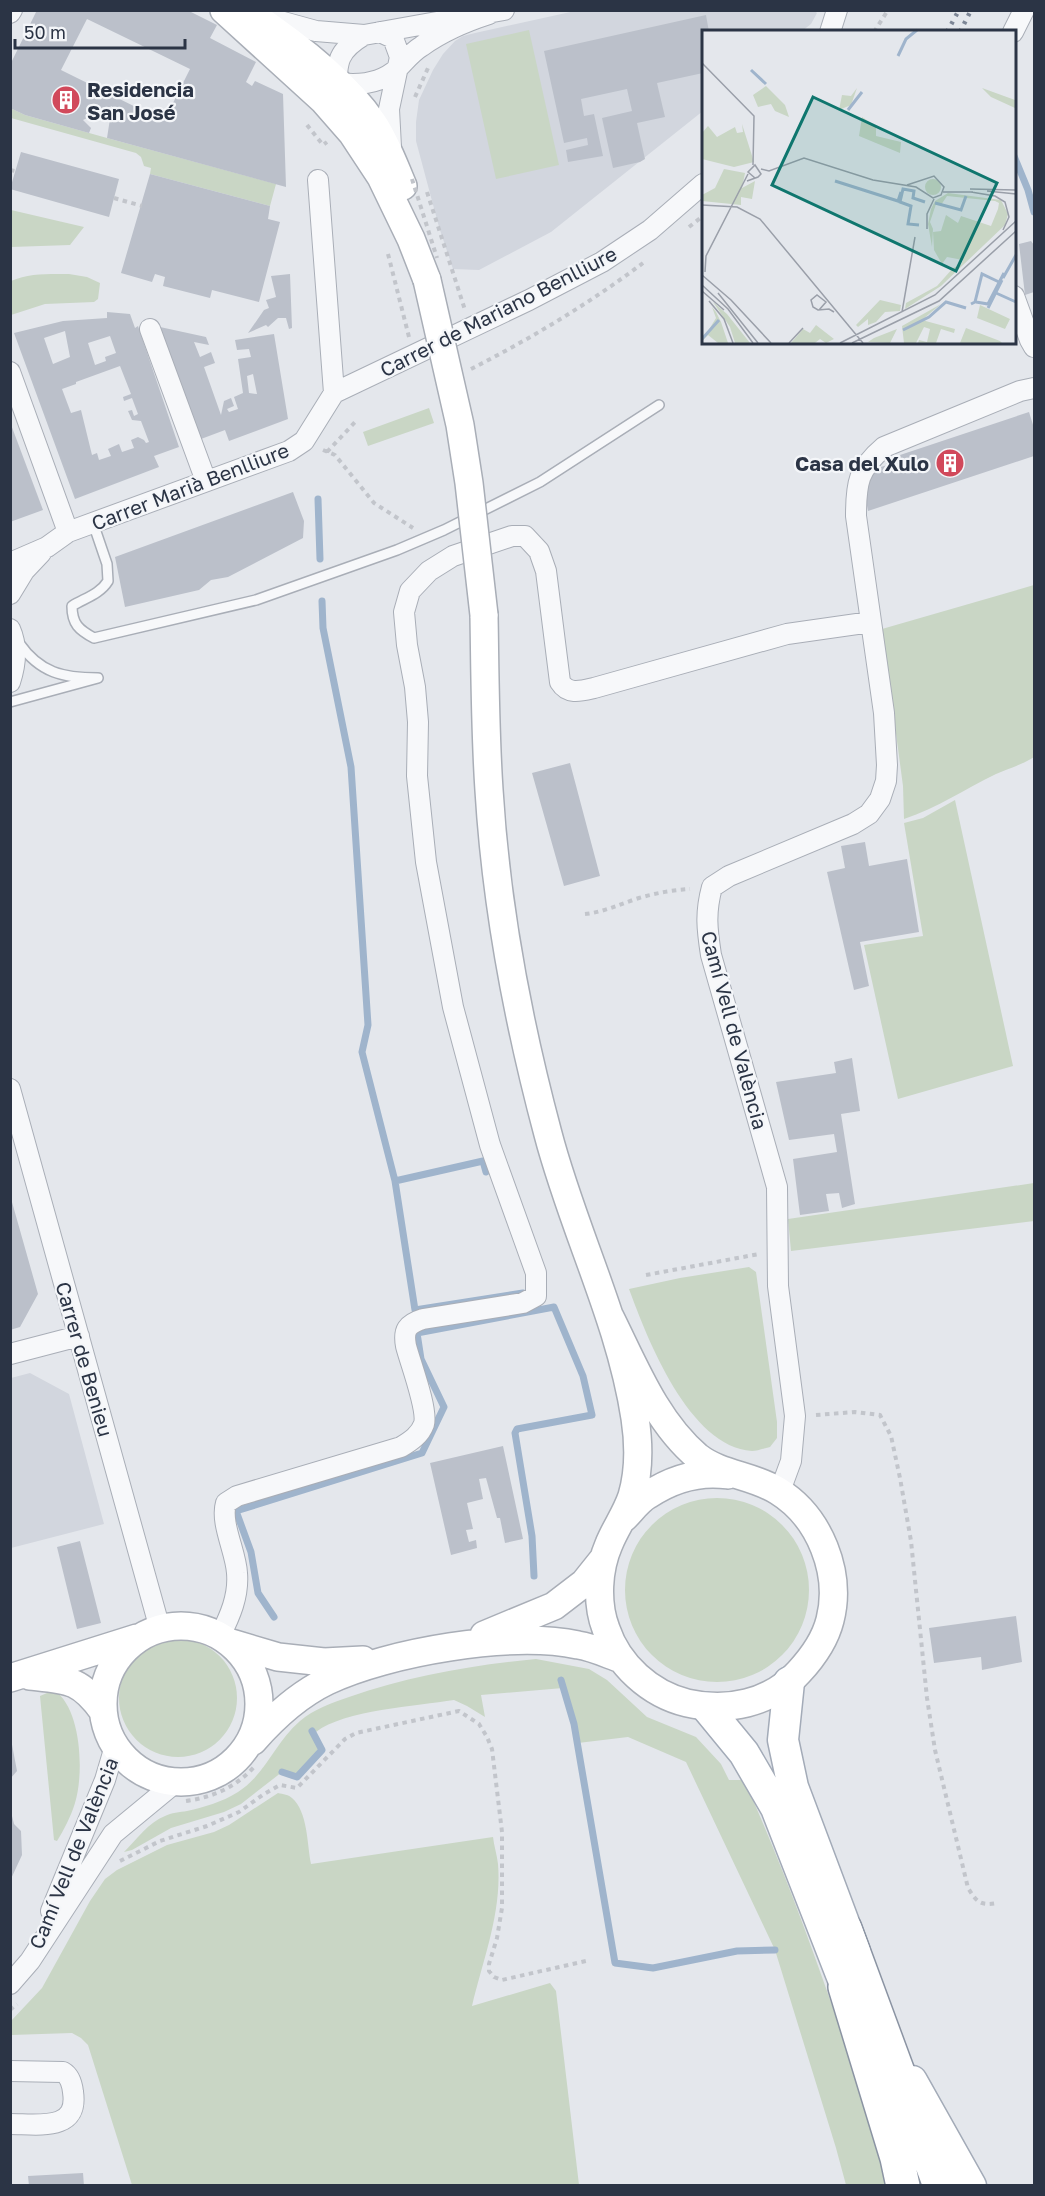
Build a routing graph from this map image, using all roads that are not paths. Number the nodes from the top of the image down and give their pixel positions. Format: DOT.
graph roads {
  1 [pos="837,10"];
  2 [pos="1024,10"];
  3 [pos="496,12"];
  4 [pos="240,17"];
  5 [pos="831,30"];
  6 [pos="1014,30"];
  7 [pos="372,34"];
  8 [pos="397,69"];
  9 [pos="337,83"];
  10 [pos="352,134"];
  11 [pos="318,180"];
  12 [pos="702,185"];
  13 [pos="416,190"];
  14 [pos="427,280"];
  15 [pos="1015,299"];
  16 [pos="150,329"];
  17 [pos="1035,347"];
  18 [pos="10,372"];
  19 [pos="1035,388"];
  20 [pos="334,393"];
  21 [pos="659,405"];
  22 [pos="206,481"];
  23 [pos="93,523"];
  24 [pos="69,532"];
  25 [pos="46,547"];
  26 [pos="10,563"];
  27 [pos="10,594"];
  28 [pos="870,622"];
  29 [pos="12,632"];
  30 [pos="10,682"];
  31 [pos="10,702"];
  32 [pos="10,1089"];
  33 [pos="610,1317"];
  34 [pos="79,1336"];
  35 [pos="10,1354"];
  36 [pos="747,1477"];
  37 [pos="780,1491"];
  38 [pos="622,1520"];
  39 [pos="604,1558"];
  40 [pos="151,1632"];
  41 [pos="225,1640"];
  42 [pos="437,1649"];
  43 [pos="388,1659"];
  44 [pos="621,1659"];
  45 [pos="17,1676"];
  46 [pos="789,1682"];
  47 [pos="707,1708"];
  48 [pos="103,1711"];
  49 [pos="115,1746"];
  50 [pos="253,1754"];
  51 [pos="178,1792"];
  52 [pos="845,1929"];
  53 [pos="30,1960"];
  54 [pos="841,1974"];
  55 [pos="16,1992"];
  56 [pos="10,2071"];
  57 [pos="10,2124"];
  58 [pos="903,2186"];
  59 [pos="922,2186"];
  60 [pos="940,2186"];
  61 [pos="971,2186"];
  1 -- 5 [label="street"];
  2 -- 6 [label="street"];
  3 -- 7 [label="street"];
  3 -- 8 [label="street"];
  4 -- 7 [label="street"];
  4 -- 9 [label="street"];
  4 -- 10 [label="street"];
  7 -- 8 [label="street"];
  7 -- 9 [label="street"];
  8 -- 9 [label="street"];
  8 -- 13 [label="street"];
  9 -- 10 [label="street"];
  9 -- 13 [label="street"];
  10 -- 14 [label="street"];
  11 -- 20 [label="street"];
  12 -- 20 [label="street, Carrer de Mariano Benlliure"];
  13 -- 14 [label="street"];
  14 -- 33 [label="street, bridge"];
  15 -- 17 [label="street"];
  16 -- 22 [label="street"];
  18 -- 24 [label="street"];
  19 -- 28 [label="street"];
  20 -- 22 [label="street, Carrer Marià Benlliure"];
  21 -- 23 [label="lane"];
  22 -- 23 [label="street, Carrer Marià Benlliure"];
  23 -- 24 [label="street, Carrer Marià Benlliure"];
  24 -- 25 [label="street, Carrer Marià Benlliure"];
  25 -- 26 [label="street, Carrer Marià Benlliure"];
  25 -- 27 [label="street, Carrer Marià Benlliure"];
  28 -- 37 [label="street, Camí Vell de València"];
  28 -- 41 [label="street"];
  29 -- 30 [label="street"];
  29 -- 31 [label="lane"];
  32 -- 34 [label="street, Carrer de Benieu"];
  33 -- 36 [label="street"];
  33 -- 38 [label="street"];
  34 -- 35 [label="street"];
  34 -- 40 [label="street, Carrer de Benieu"];
  36 -- 37 [label="street"];
  36 -- 38 [label="street"];
  37 -- 46 [label="street"];
  38 -- 39 [label="street"];
  39 -- 42 [label="street"];
  39 -- 44 [label="street"];
  40 -- 41 [label="street"];
  40 -- 45 [label="street"];
  40 -- 48 [label="street"];
  41 -- 43 [label="street"];
  41 -- 50 [label="street"];
  42 -- 43 [label="street"];
  42 -- 44 [label="street"];
  43 -- 50 [label="street"];
  44 -- 47 [label="street"];
  45 -- 48 [label="street"];
  46 -- 47 [label="street"];
  46 -- 52 [label="main road"];
  47 -- 54 [label="main road"];
  48 -- 49 [label="street"];
  49 -- 51 [label="street"];
  49 -- 53 [label="street, Camí Vell de València"];
  50 -- 51 [label="street"];
  51 -- 53 [label="street, Camí Vell de València"];
  52 -- 60 [label="highway"];
  52 -- 61 [label="main road"];
  53 -- 55 [label="street, Camí Vell de València"];
  54 -- 58 [label="highway"];
  54 -- 59 [label="main road"];
  56 -- 57 [label="street"];
}
